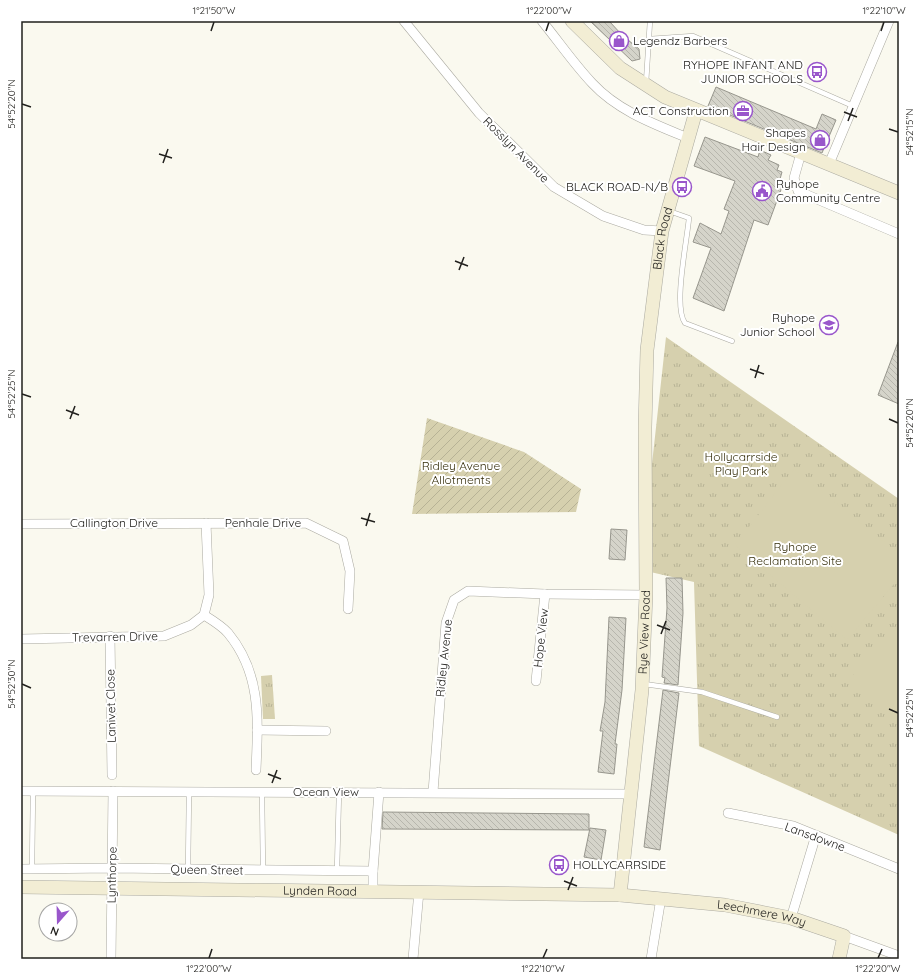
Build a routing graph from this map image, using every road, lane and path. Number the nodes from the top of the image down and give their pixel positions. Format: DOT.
graph roads {
  1 [pos="404,21"];
  2 [pos="542,21"];
  3 [pos="572,21"];
  4 [pos="650,21"];
  5 [pos="889,21"];
  6 [pos="648,40"];
  7 [pos="646,87"];
  8 [pos="853,106"];
  9 [pos="696,111"];
  10 [pos="688,138"];
  11 [pos="801,153"];
  12 [pos="829,164"];
  13 [pos="899,193"];
  14 [pos="668,211"];
  15 [pos="662,230"];
  16 [pos="899,234"];
  17 [pos="732,341"];
  18 [pos="647,368"];
  19 [pos="206,523"];
  20 [pos="21,524"];
  21 [pos="545,594"];
  22 [pos="646,595"];
  23 [pos="348,609"];
  24 [pos="204,615"];
  25 [pos="110,636"];
  26 [pos="21,640"];
  27 [pos="536,681"];
  28 [pos="643,684"];
  29 [pos="777,717"];
  30 [pos="257,730"];
  31 [pos="326,731"];
  32 [pos="256,770"];
  33 [pos="112,775"];
  34 [pos="21,791"];
  35 [pos="33,791"];
  36 [pos="114,791"];
  37 [pos="189,791"];
  38 [pos="262,792"];
  39 [pos="339,792"];
  40 [pos="379,792"];
  41 [pos="433,792"];
  42 [pos="630,794"];
  43 [pos="728,813"];
  44 [pos="816,835"];
  45 [pos="113,868"];
  46 [pos="21,869"];
  47 [pos="32,869"];
  48 [pos="899,869"];
  49 [pos="188,870"];
  50 [pos="263,870"];
  51 [pos="337,870"];
  52 [pos="373,871"];
  53 [pos="21,887"];
  54 [pos="112,888"];
  55 [pos="373,891"];
  56 [pos="419,891"];
  57 [pos="620,895"];
  58 [pos="661,898"];
  59 [pos="791,918"];
  60 [pos="844,936"];
  61 [pos="899,956"];
  62 [pos="111,959"];
  63 [pos="413,959"];
  64 [pos="651,959"];
  65 [pos="839,959"];
  1 -- 15 [label="street, Rosslyn Avenue"];
  2 -- 10 [label="street"];
  3 -- 7 [label="street"];
  4 -- 6 [label="lane"];
  5 -- 8 [label="street"];
  6 -- 7 [label="lane"];
  6 -- 8 [label="lane"];
  7 -- 9 [label="street"];
  8 -- 12 [label="street"];
  9 -- 10 [label="street, Black Road"];
  9 -- 11 [label="street"];
  10 -- 14 [label="street, Black Road"];
  11 -- 12 [label="street"];
  11 -- 16 [label="street"];
  12 -- 13 [label="street"];
  14 -- 15 [label="street, Black Road"];
  14 -- 17 [label="lane"];
  15 -- 18 [label="street, Black Road"];
  18 -- 22 [label="street, Rye View Road"];
  19 -- 20 [label="street, Callington Drive"];
  19 -- 23 [label="street, Penhale Drive"];
  19 -- 24 [label="street"];
  21 -- 22 [label="street, Ridley Avenue"];
  21 -- 27 [label="street, Hope View"];
  21 -- 41 [label="street, Ridley Avenue"];
  22 -- 28 [label="street, Rye View Road"];
  24 -- 25 [label="street, Trevarren Drive"];
  24 -- 30 [label="street"];
  25 -- 26 [label="street, Trevarren Drive"];
  25 -- 33 [label="street, Lanivet Close"];
  28 -- 29 [label="lane"];
  28 -- 42 [label="street, Rye View Road"];
  30 -- 31 [label="street"];
  30 -- 32 [label="street"];
  34 -- 35 [label="street, Ocean View"];
  35 -- 36 [label="street, Ocean View"];
  35 -- 47 [label="lane"];
  36 -- 37 [label="street, Ocean View"];
  36 -- 45 [label="street, Lynthorpe"];
  37 -- 38 [label="street, Ocean View"];
  37 -- 49 [label="lane"];
  38 -- 39 [label="street, Ocean View"];
  38 -- 50 [label="lane"];
  39 -- 40 [label="street, Ocean View"];
  39 -- 51 [label="lane"];
  40 -- 41 [label="street, Ocean View"];
  40 -- 52 [label="street"];
  41 -- 42 [label="street, Ocean View"];
  42 -- 57 [label="street, Rye View Road"];
  43 -- 44 [label="street, Lansdowne"];
  44 -- 48 [label="street, Lansdowne"];
  44 -- 59 [label="street"];
  45 -- 47 [label="street, Queen Street"];
  45 -- 49 [label="street, Queen Street"];
  45 -- 54 [label="street, Lynthorpe"];
  46 -- 47 [label="street, Queen Street"];
  49 -- 50 [label="street, Queen Street"];
  50 -- 51 [label="street, Queen Street"];
  51 -- 52 [label="street, Queen Street"];
  52 -- 55 [label="street"];
  53 -- 54 [label="street, Lynden Road"];
  54 -- 55 [label="street, Lynden Road"];
  54 -- 62 [label="street, Lynthorpe"];
  55 -- 56 [label="street, Lynden Road"];
  56 -- 57 [label="street, Lynden Road"];
  56 -- 63 [label="street"];
  57 -- 58 [label="street, Leechmere Way"];
  58 -- 59 [label="street, Leechmere Way"];
  58 -- 64 [label="street"];
  59 -- 60 [label="street, Leechmere Way"];
  60 -- 61 [label="street, Leechmere Way"];
  60 -- 65 [label="street"];
}
